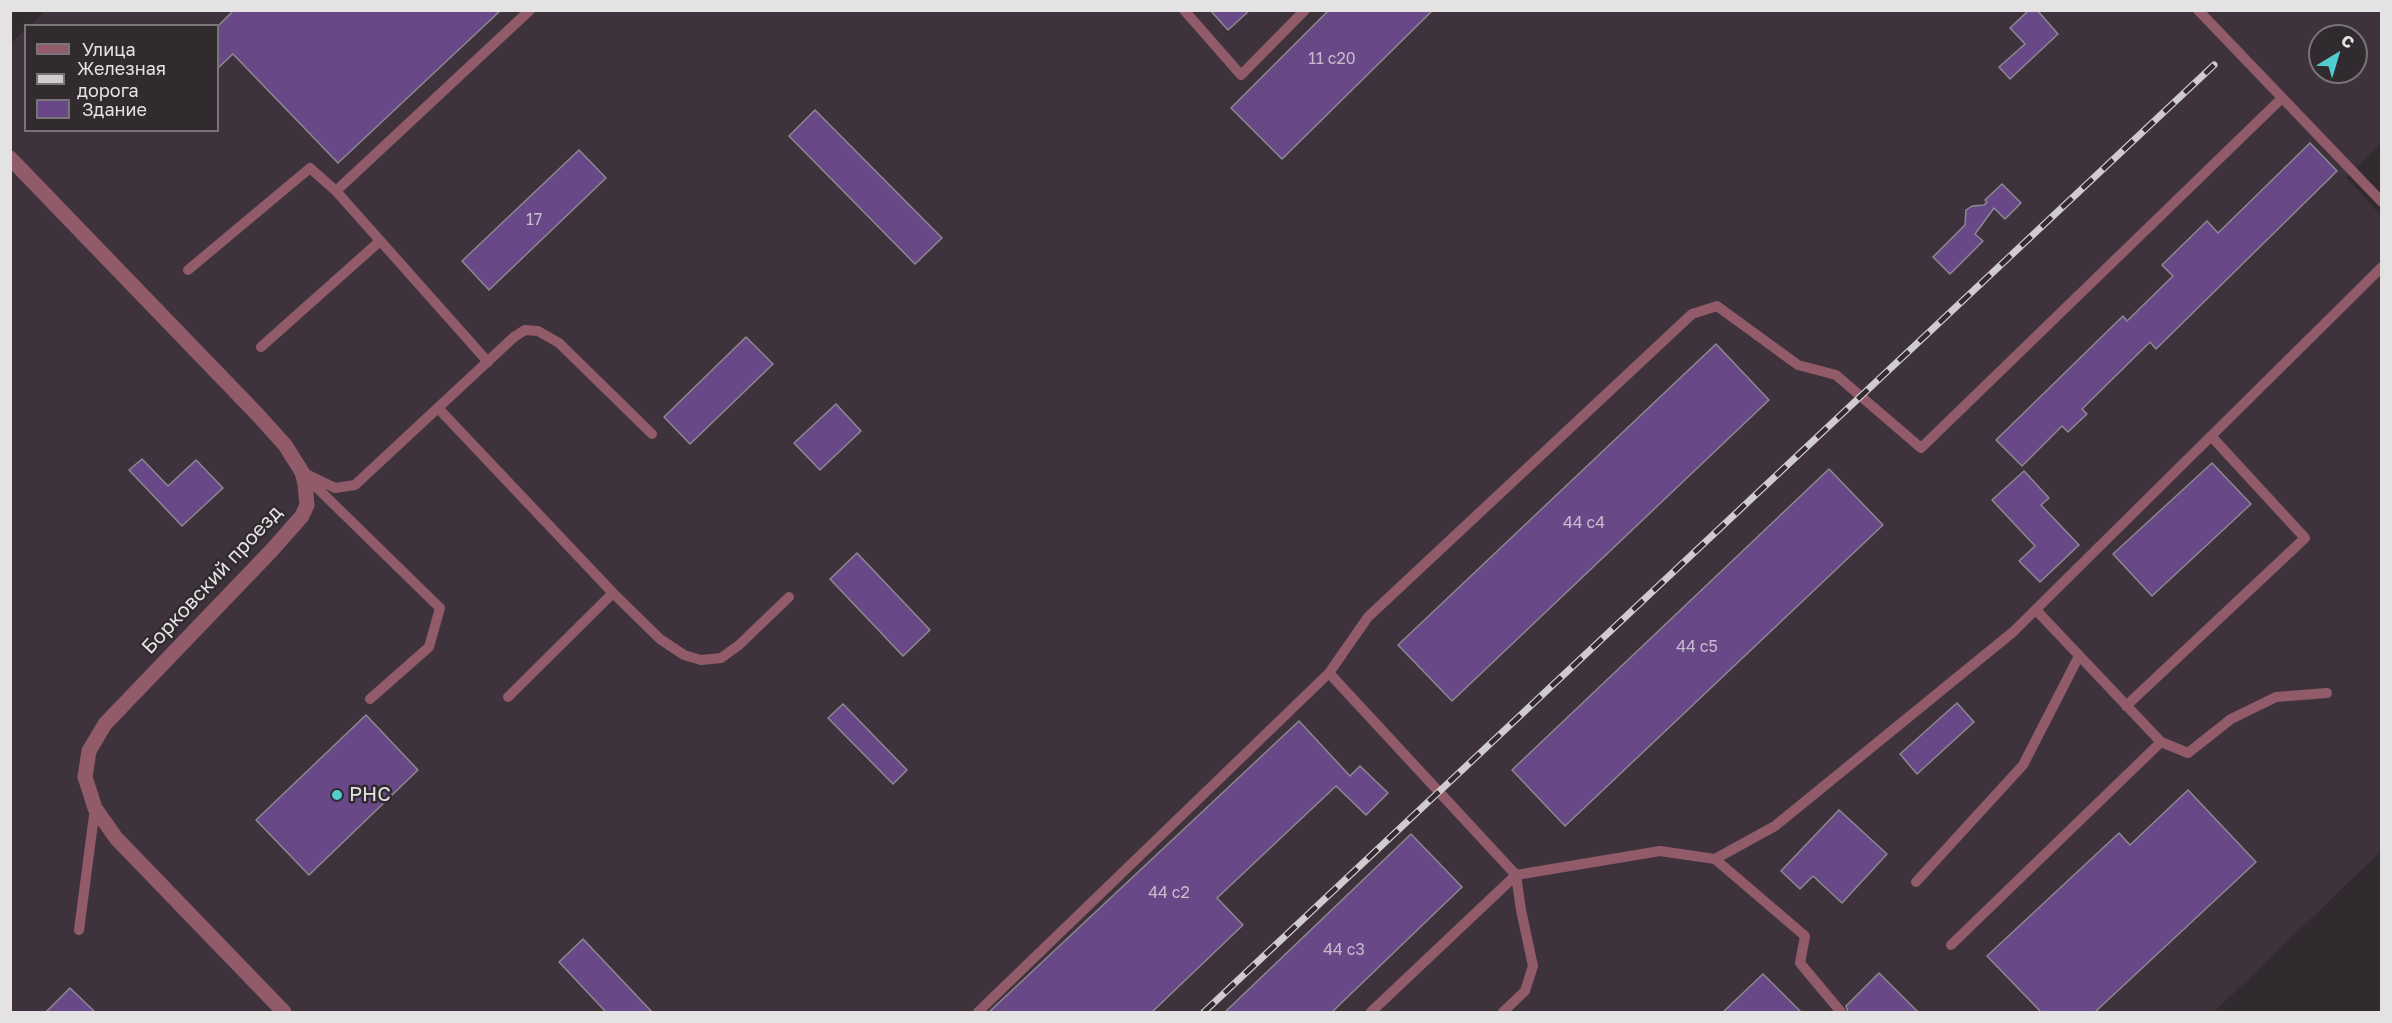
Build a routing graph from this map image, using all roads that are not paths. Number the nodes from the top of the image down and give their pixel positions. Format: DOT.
graph roads {
  1 [pos="530,10"];
  2 [pos="1184,10"];
  3 [pos="1305,10"];
  4 [pos="2198,10"];
  5 [pos="2282,98"];
  6 [pos="10,158"];
  7 [pos="336,191"];
  8 [pos="2382,202"];
  9 [pos="380,241"];
  10 [pos="2382,267"];
  11 [pos="188,270"];
  12 [pos="261,347"];
  13 [pos="488,362"];
  14 [pos="438,408"];
  15 [pos="652,434"];
  16 [pos="2211,436"];
  17 [pos="302,472"];
  18 [pos="613,593"];
  19 [pos="789,597"];
  20 [pos="2036,610"];
  21 [pos="2079,656"];
  22 [pos="1329,674"];
  23 [pos="2327,693"];
  24 [pos="508,697"];
  25 [pos="370,699"];
  26 [pos="2126,706"];
  27 [pos="2161,742"];
  28 [pos="95,808"];
  29 [pos="1715,859"];
  30 [pos="1516,875"];
  31 [pos="1916,882"];
  32 [pos="79,930"];
  33 [pos="1951,945"];
  34 [pos="284,1012"];
  35 [pos="978,1012"];
  36 [pos="1371,1012"];
  37 [pos="1503,1012"];
  38 [pos="1841,1012"];
  1 -- 7 [label="lane"];
  2 -- 3 [label="lane"];
  4 -- 5 [label="lane"];
  5 -- 8 [label="lane"];
  5 -- 22 [label="lane"];
  6 -- 17 [label="street, Борковский проезд"];
  7 -- 9 [label="lane"];
  7 -- 11 [label="lane"];
  9 -- 12 [label="lane"];
  9 -- 13 [label="lane"];
  10 -- 16 [label="lane"];
  13 -- 14 [label="lane"];
  13 -- 15 [label="lane"];
  14 -- 17 [label="lane"];
  14 -- 18 [label="lane"];
  16 -- 20 [label="lane"];
  16 -- 26 [label="lane"];
  17 -- 25 [label="lane"];
  17 -- 28 [label="street, Борковский проезд"];
  18 -- 19 [label="lane"];
  18 -- 24 [label="lane"];
  20 -- 21 [label="lane"];
  20 -- 29 [label="lane"];
  21 -- 26 [label="lane"];
  21 -- 31 [label="lane"];
  22 -- 30 [label="lane"];
  22 -- 35 [label="lane"];
  23 -- 27 [label="lane"];
  26 -- 27 [label="lane"];
  27 -- 33 [label="lane"];
  28 -- 32 [label="lane"];
  28 -- 34 [label="street, Борковский проезд"];
  29 -- 30 [label="lane"];
  29 -- 38 [label="lane"];
  30 -- 36 [label="lane"];
  30 -- 37 [label="lane"];
}
